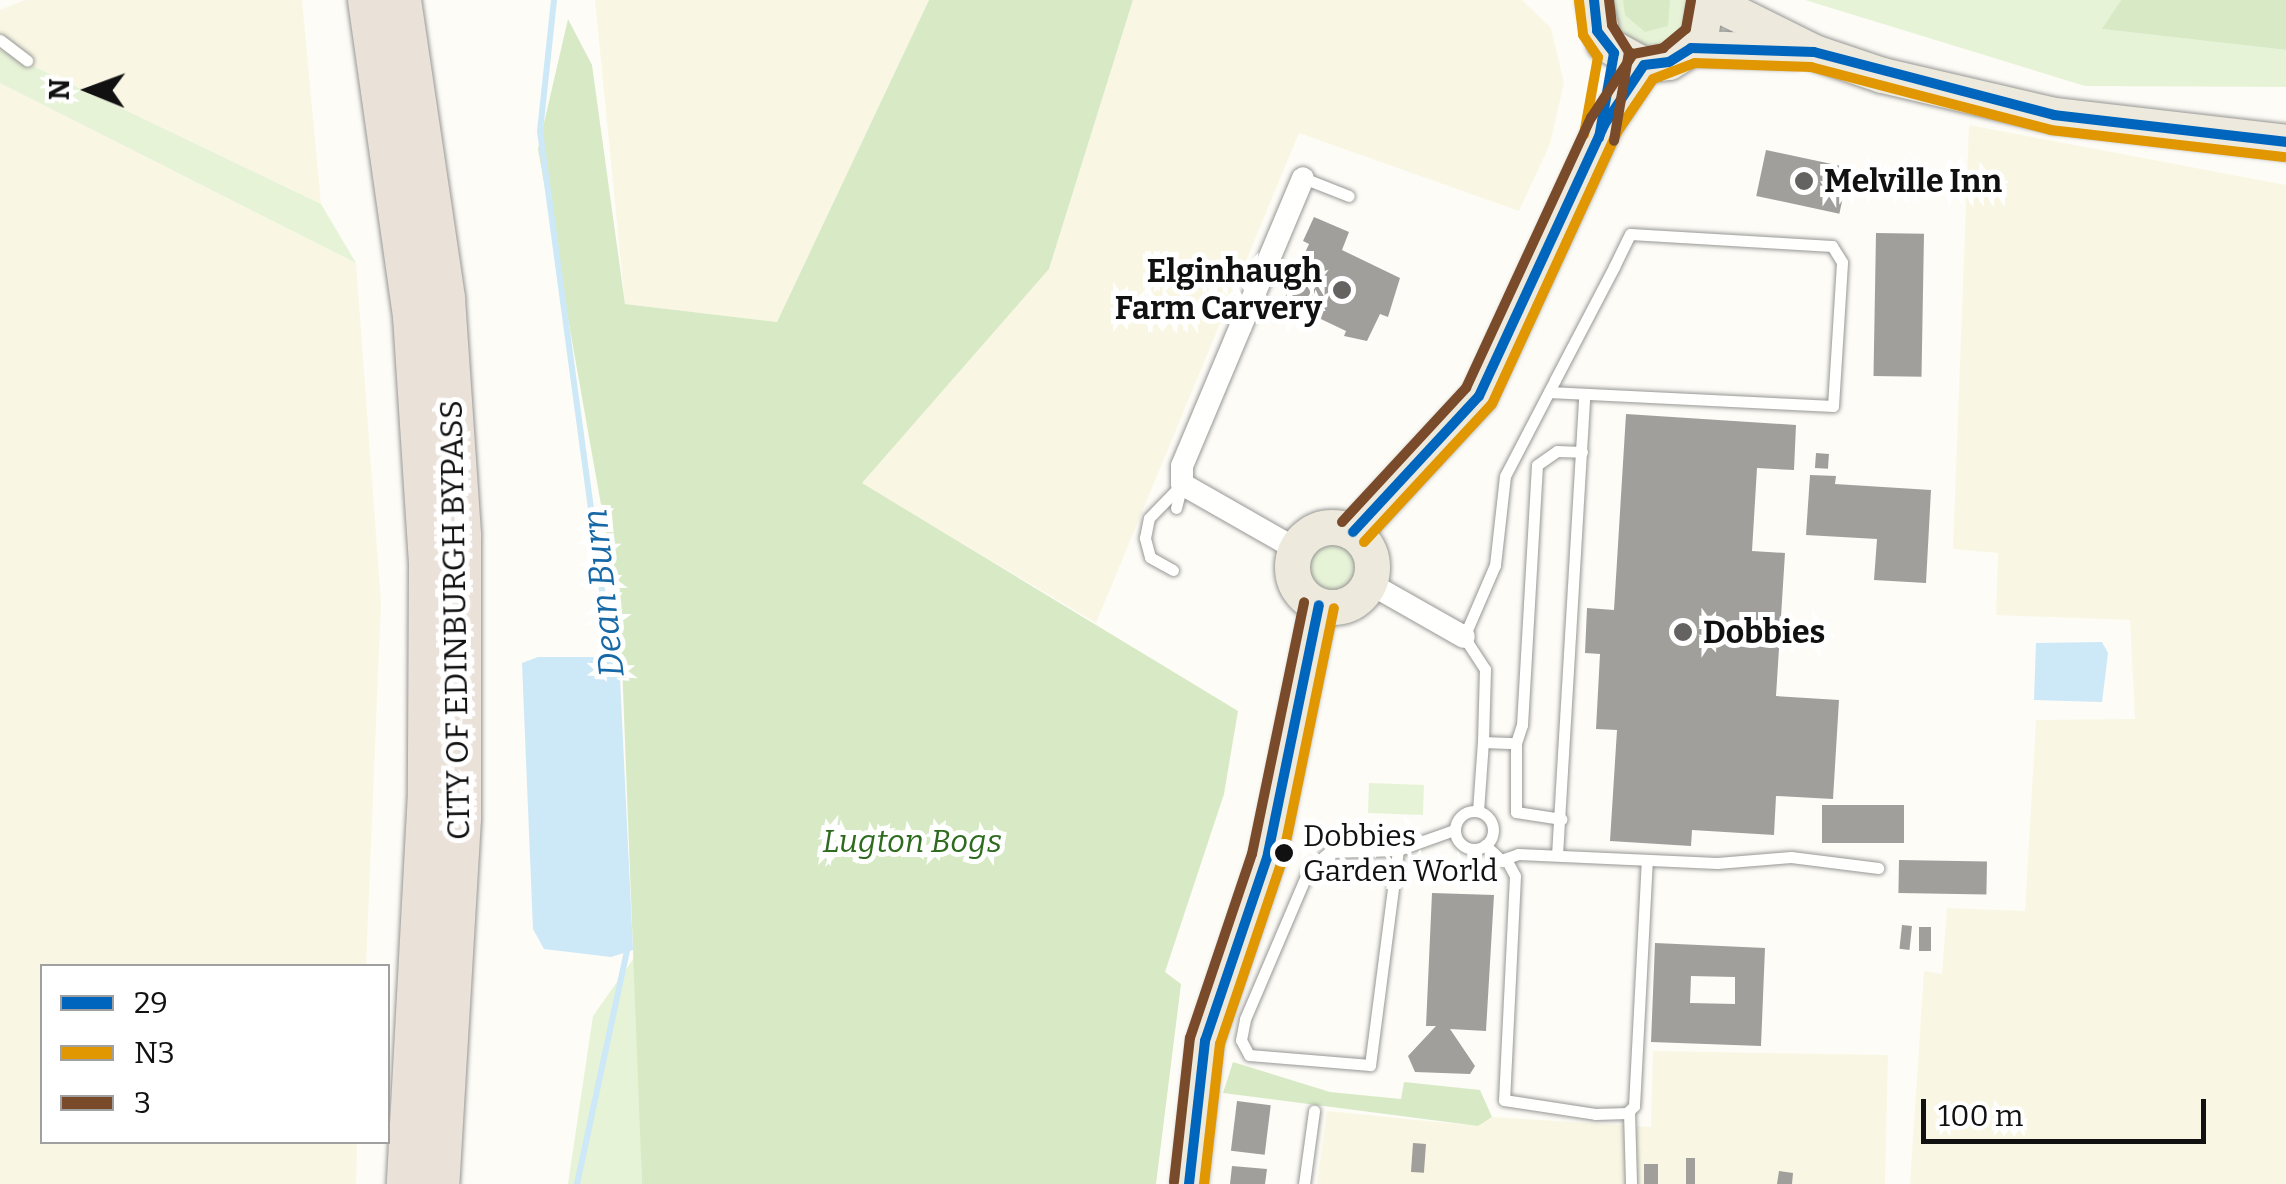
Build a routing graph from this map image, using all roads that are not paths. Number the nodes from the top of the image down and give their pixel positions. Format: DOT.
graph roads {
  1 [pos="368,0"];
  2 [pos="400,0"];
  3 [pos="1708,0"];
  4 [pos="1592,1"];
  5 [pos="0,40"];
  6 [pos="1691,48"];
  7 [pos="1814,52"];
  8 [pos="1628,59"];
  9 [pos="27,60"];
  10 [pos="2286,142"];
  11 [pos="1304,178"];
  12 [pos="1348,196"];
  13 [pos="1549,392"];
  14 [pos="1584,395"];
  15 [pos="1582,452"];
  16 [pos="1182,484"];
  17 [pos="1176,508"];
  18 [pos="1352,532"];
  19 [pos="1296,549"];
  20 [pos="1174,570"];
  21 [pos="1369,583"];
  22 [pos="1319,606"];
  23 [pos="1464,637"];
  24 [pos="1482,742"];
  25 [pos="1516,744"];
  26 [pos="1478,811"];
  27 [pos="1561,819"];
  28 [pos="1454,830"];
  29 [pos="1485,845"];
  30 [pos="1398,850"];
  31 [pos="1557,855"];
  32 [pos="1506,859"];
  33 [pos="1648,860"];
  34 [pos="1878,868"];
  35 [pos="1629,1110"];
  36 [pos="1314,1111"];
  37 [pos="407,1184"];
  38 [pos="439,1184"];
  39 [pos="1189,1184"];
  40 [pos="1304,1184"];
  41 [pos="1631,1184"];
  1 -- 37 [label="highway, CITY OF EDINBURGH BYPASS"];
  2 -- 38 [label="highway, CITY OF EDINBURGH BYPASS"];
  3 -- 6 [label="main road"];
  3 -- 7 [label="main road"];
  4 -- 8 [label="main road"];
  5 -- 9 [label="lane"];
  6 -- 7 [label="main road"];
  6 -- 8 [label="main road"];
  7 -- 10 [label="main road"];
  8 -- 18 [label="main road"];
  11 -- 12 [label="lane"];
  11 -- 16 [label="street"];
  13 -- 14 [label="lane"];
  13 -- 14 [label="lane"];
  13 -- 23 [label="lane"];
  14 -- 15 [label="lane"];
  15 -- 25 [label="lane"];
  15 -- 27 [label="lane"];
  16 -- 17 [label="lane"];
  16 -- 19 [label="street"];
  16 -- 20 [label="lane"];
  18 -- 19 [label="main road"];
  18 -- 21 [label="main road"];
  19 -- 22 [label="main road"];
  21 -- 22 [label="main road"];
  21 -- 23 [label="street"];
  22 -- 39 [label="main road"];
  23 -- 24 [label="lane"];
  24 -- 25 [label="lane"];
  24 -- 26 [label="lane"];
  25 -- 27 [label="lane"];
  26 -- 28 [label="lane"];
  26 -- 29 [label="lane"];
  27 -- 31 [label="lane"];
  28 -- 29 [label="lane"];
  28 -- 30 [label="lane"];
  29 -- 32 [label="lane"];
  30 -- 30 [label="lane"];
  31 -- 32 [label="lane"];
  31 -- 33 [label="lane"];
  32 -- 35 [label="lane"];
  33 -- 34 [label="lane"];
  33 -- 35 [label="lane"];
  35 -- 41 [label="lane"];
  36 -- 40 [label="lane"];
}
